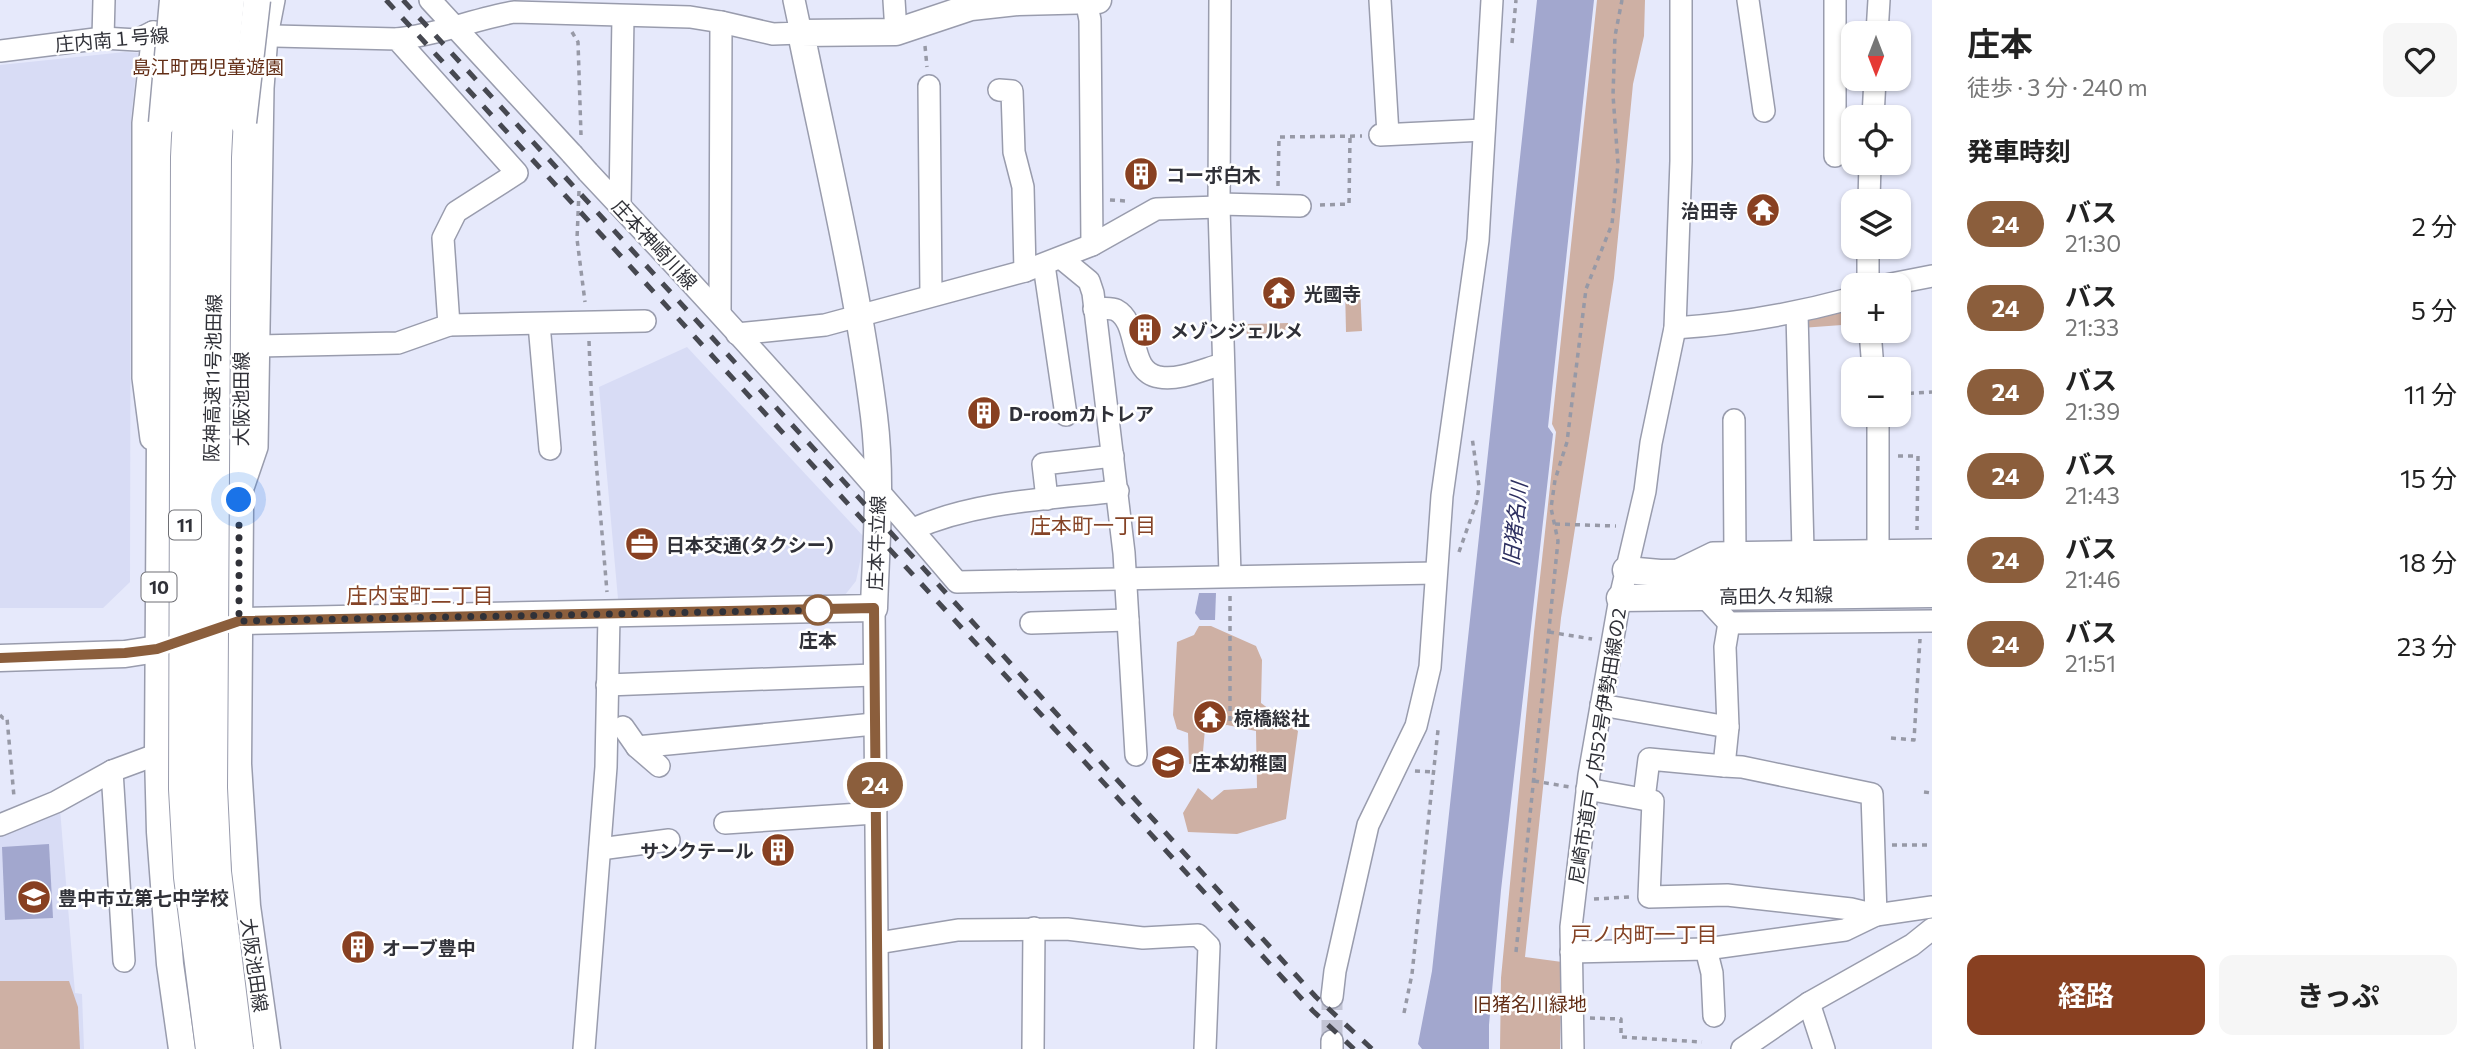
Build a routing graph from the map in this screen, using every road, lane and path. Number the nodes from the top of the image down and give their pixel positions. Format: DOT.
graph roads {
  1 [pos="104,0"];
  2 [pos="173,0"];
  3 [pos="200,0"];
  4 [pos="228,0"];
  5 [pos="257,0"];
  6 [pos="274,0"];
  7 [pos="430,0"];
  8 [pos="794,0"];
  9 [pos="894,0"];
  10 [pos="1086,0"];
  11 [pos="1098,0"];
  12 [pos="1220,0"];
  13 [pos="1380,0"];
  14 [pos="1492,0"];
  15 [pos="1622,0"];
  16 [pos="1681,0"];
  17 [pos="1748,0"];
  18 [pos="1835,0"];
  19 [pos="1879,0"];
  20 [pos="489,8"];
  21 [pos="623,16"];
  22 [pos="1878,21"];
  23 [pos="721,22"];
  24 [pos="924,23"];
  25 [pos="456,28"];
  26 [pos="153,32"];
  27 [pos="896,32"];
  28 [pos="801,33"];
  29 [pos="267,36"];
  30 [pos="103,38"];
  31 [pos="397,39"];
  32 [pos="0,51"];
  33 [pos="929,86"];
  34 [pos="999,90"];
  35 [pos="1764,111"];
  36 [pos="1485,130"];
  37 [pos="1384,135"];
  38 [pos="1350,137"];
  39 [pos="1835,156"];
  40 [pos="620,205"];
  41 [pos="1277,205"];
  42 [pos="1219,206"];
  43 [pos="1300,206"];
  44 [pos="1092,245"];
  45 [pos="1043,265"];
  46 [pos="1932,276"];
  47 [pos="1911,280"];
  48 [pos="931,295"];
  49 [pos="1841,301"];
  50 [pos="1094,309"];
  51 [pos="720,313"];
  52 [pos="1797,313"];
  53 [pos="859,315"];
  54 [pos="645,321"];
  55 [pos="539,324"];
  56 [pos="449,325"];
  57 [pos="1675,328"];
  58 [pos="737,334"];
  59 [pos="258,346"];
  60 [pos="1223,363"];
  61 [pos="1932,392"];
  62 [pos="1911,393"];
  63 [pos="1066,415"];
  64 [pos="1734,419"];
  65 [pos="1878,427"];
  66 [pos="550,449"];
  67 [pos="1879,455"];
  68 [pos="1113,457"];
  69 [pos="878,489"];
  70 [pos="1118,491"];
  71 [pos="1047,499"];
  72 [pos="239,500"];
  73 [pos="159,503"];
  74 [pos="1555,524"];
  75 [pos="1636,527"];
  76 [pos="912,530"];
  77 [pos="1916,532"];
  78 [pos="1878,550"];
  79 [pos="1932,550"];
  80 [pos="1803,551"];
  81 [pos="1735,553"];
  82 [pos="1626,570"];
  83 [pos="1932,571"];
  84 [pos="1436,573"];
  85 [pos="1672,573"];
  86 [pos="1230,575"];
  87 [pos="1125,578"];
  88 [pos="1932,594"];
  89 [pos="1704,596"];
  90 [pos="1620,598"];
  91 [pos="874,608"];
  92 [pos="609,615"];
  93 [pos="239,621"];
  94 [pos="1128,621"];
  95 [pos="1031,623"];
  96 [pos="1729,623"];
  97 [pos="1926,627"];
  98 [pos="1549,632"];
  99 [pos="1612,642"];
  100 [pos="157,649"];
  101 [pos="0,657"];
  102 [pos="873,675"];
  103 [pos="607,685"];
  104 [pos="1601,705"];
  105 [pos="0,715"];
  106 [pos="874,724"];
  107 [pos="1230,724"];
  108 [pos="623,727"];
  109 [pos="1728,727"];
  110 [pos="1891,738"];
  111 [pos="637,747"];
  112 [pos="158,754"];
  113 [pos="1136,755"];
  114 [pos="659,766"];
  115 [pos="1724,766"];
  116 [pos="112,771"];
  117 [pos="1534,781"];
  118 [pos="1587,789"];
  119 [pos="1924,792"];
  120 [pos="1932,793"];
  121 [pos="1644,799"];
  122 [pos="876,813"];
  123 [pos="8,821"];
  124 [pos="725,823"];
  125 [pos="668,840"];
  126 [pos="1932,845"];
  127 [pos="1872,846"];
  128 [pos="600,849"];
  129 [pos="1649,897"];
  130 [pos="1575,899"];
  131 [pos="1932,907"];
  132 [pos="1901,913"];
  133 [pos="1877,915"];
  134 [pos="1034,928"];
  135 [pos="1932,929"];
  136 [pos="878,943"];
  137 [pos="1912,945"];
  138 [pos="1706,949"];
  139 [pos="1516,952"];
  140 [pos="1572,952"];
  141 [pos="124,961"];
  142 [pos="1332,997"];
  143 [pos="1809,1003"];
  144 [pos="1714,1016"];
  145 [pos="1572,1018"];
  146 [pos="1702,1042"];
  147 [pos="182,1049"];
  148 [pos="212,1049"];
  149 [pos="237,1049"];
  150 [pos="267,1049"];
  151 [pos="584,1049"];
  152 [pos="878,1049"];
  153 [pos="1033,1049"];
  154 [pos="1205,1049"];
  155 [pos="1573,1049"];
  156 [pos="1742,1049"];
  157 [pos="1824,1049"];
  1 -- 30 [label="street"];
  2 -- 73 [label="main road, 10, bridge"];
  3 -- 148 [label="highway, 阪神高速11号池田線 / 11, bridge"];
  4 -- 149 [label="highway, 阪神高速11号池田線 / 11, bridge"];
  5 -- 72 [label="main road, 大阪池田線, bridge"];
  6 -- 29 [label="street"];
  7 -- 25 [label="street, 庄本神崎川線"];
  8 -- 28 [label="street"];
  9 -- 27 [label="street"];
  10 -- 11 [label="main road"];
  10 -- 24 [label="main road"];
  10 -- 44 [label="street"];
  12 -- 42 [label="street"];
  13 -- 37 [label="street"];
  14 -- 36 [label="street"];
  15 -- 74 [label="path"];
  16 -- 57 [label="street, 尼崎市道戸ノ内52号伊勢田線の2"];
  17 -- 35 [label="street"];
  18 -- 39 [label="street"];
  19 -- 22 [label="street"];
  20 -- 21 [label="street, 庄内南１号線"];
  20 -- 25 [label="street, 庄内南１号線"];
  21 -- 23 [label="street, 庄内南１号線"];
  21 -- 40 [label="street"];
  23 -- 28 [label="street, 庄内南１号線"];
  23 -- 51 [label="street"];
  24 -- 27 [label="main road"];
  24 -- 33 [label="path"];
  25 -- 31 [label="street, 庄内南１号線"];
  25 -- 40 [label="street, 庄本神崎川線, bridge"];
  26 -- 29 [label="street, 庄内南１号線"];
  26 -- 30 [label="street, 庄内南１号線"];
  26 -- 73 [label="street"];
  27 -- 28 [label="main road"];
  28 -- 53 [label="main road, 庄本牛立線"];
  29 -- 31 [label="street, 庄内南１号線"];
  29 -- 59 [label="street"];
  30 -- 32 [label="street, 庄内南１号線"];
  31 -- 56 [label="street"];
  33 -- 48 [label="street"];
  34 -- 45 [label="street"];
  36 -- 37 [label="street"];
  36 -- 84 [label="street"];
  37 -- 38 [label="path"];
  38 -- 41 [label="path"];
  38 -- 43 [label="path"];
  40 -- 51 [label="street, 庄本神崎川線"];
  41 -- 42 [label="street"];
  41 -- 43 [label="street"];
  42 -- 44 [label="street"];
  42 -- 60 [label="street"];
  44 -- 45 [label="street"];
  45 -- 48 [label="street"];
  45 -- 50 [label="street"];
  45 -- 63 [label="street"];
  46 -- 47 [label="street"];
  48 -- 53 [label="street"];
  49 -- 52 [label="street"];
  50 -- 60 [label="street"];
  50 -- 68 [label="street"];
  51 -- 58 [label="street, 庄本神崎川線"];
  52 -- 57 [label="street"];
  52 -- 80 [label="street"];
  53 -- 58 [label="street"];
  53 -- 69 [label="main road, 庄本牛立線"];
  54 -- 55 [label="street"];
  55 -- 56 [label="street"];
  55 -- 66 [label="street"];
  56 -- 59 [label="street"];
  57 -- 75 [label="street, 尼崎市道戸ノ内52号伊勢田線の2"];
  58 -- 69 [label="street, 庄本神崎川線"];
  59 -- 72 [label="street"];
  60 -- 86 [label="street"];
  61 -- 62 [label="path"];
  64 -- 81 [label="street"];
  65 -- 67 [label="street"];
  67 -- 77 [label="path"];
  67 -- 78 [label="street"];
  68 -- 70 [label="street"];
  68 -- 71 [label="street"];
  69 -- 76 [label="street, 庄本神崎川線"];
  69 -- 91 [label="main road, 庄本牛立線"];
  70 -- 71 [label="street"];
  70 -- 87 [label="street"];
  71 -- 76 [label="street"];
  72 -- 93 [label="main road, 大阪池田線"];
  73 -- 100 [label="main road, 10"];
  74 -- 75 [label="path"];
  74 -- 98 [label="path"];
  75 -- 82 [label="street, 尼崎市道戸ノ内52号伊勢田線の2"];
  76 -- 87 [label="street, 庄本神崎川線"];
  78 -- 79 [label="street"];
  78 -- 80 [label="street"];
  80 -- 81 [label="street"];
  81 -- 85 [label="street"];
  82 -- 85 [label="main road, 高田久々知線"];
  82 -- 90 [label="street, 尼崎市道戸ノ内52号伊勢田線の2"];
  83 -- 85 [label="main road, 高田久々知線"];
  84 -- 86 [label="street"];
  84 -- 142 [label="street"];
  86 -- 87 [label="street"];
  86 -- 107 [label="path"];
  87 -- 94 [label="street"];
  88 -- 89 [label="main road, 高田久々知線"];
  89 -- 90 [label="main road, 高田久々知線"];
  89 -- 96 [label="street"];
  90 -- 99 [label="street, 尼崎市道戸ノ内52号伊勢田線の2"];
  91 -- 92 [label="main road, 庄本牛立線"];
  91 -- 102 [label="street"];
  92 -- 93 [label="main road, 庄本牛立線"];
  92 -- 103 [label="street"];
  93 -- 100 [label="main road, 庄本牛立線"];
  93 -- 150 [label="main road, 大阪池田線"];
  94 -- 95 [label="street"];
  94 -- 113 [label="street"];
  96 -- 97 [label="street"];
  96 -- 109 [label="street"];
  97 -- 110 [label="path"];
  98 -- 99 [label="path"];
  98 -- 117 [label="path"];
  99 -- 104 [label="street, 尼崎市道戸ノ内52号伊勢田線の2"];
  100 -- 101 [label="main road, 庄本牛立線"];
  100 -- 112 [label="main road, 10"];
  102 -- 103 [label="street"];
  102 -- 106 [label="street"];
  103 -- 128 [label="street"];
  104 -- 109 [label="street"];
  104 -- 118 [label="street, 尼崎市道戸ノ内52号伊勢田線の2"];
  105 -- 123 [label="path"];
  106 -- 111 [label="street"];
  106 -- 122 [label="street"];
  108 -- 111 [label="street"];
  109 -- 115 [label="street"];
  111 -- 114 [label="street"];
  112 -- 116 [label="street"];
  112 -- 147 [label="main road, 10"];
  115 -- 121 [label="street"];
  115 -- 127 [label="street"];
  116 -- 123 [label="street"];
  116 -- 141 [label="street"];
  117 -- 118 [label="path"];
  117 -- 139 [label="path"];
  118 -- 121 [label="street"];
  118 -- 130 [label="street, 尼崎市道戸ノ内52号伊勢田線の2"];
  119 -- 120 [label="path"];
  121 -- 129 [label="street"];
  122 -- 124 [label="street"];
  122 -- 136 [label="street"];
  125 -- 128 [label="street"];
  126 -- 127 [label="path"];
  127 -- 133 [label="street"];
  128 -- 151 [label="street"];
  129 -- 130 [label="path"];
  129 -- 133 [label="street"];
  130 -- 140 [label="street, 尼崎市道戸ノ内52号伊勢田線の2"];
  131 -- 132 [label="street"];
  132 -- 133 [label="street"];
  132 -- 137 [label="street"];
  133 -- 138 [label="street"];
  134 -- 136 [label="street"];
  134 -- 153 [label="street"];
  134 -- 154 [label="street"];
  135 -- 137 [label="street"];
  136 -- 152 [label="street"];
  137 -- 143 [label="street"];
  138 -- 140 [label="street"];
  138 -- 144 [label="street"];
  140 -- 145 [label="street, 尼崎市道戸ノ内52号伊勢田線の2"];
  143 -- 156 [label="street"];
  143 -- 157 [label="street"];
  145 -- 146 [label="path"];
  145 -- 155 [label="street, 尼崎市道戸ノ内52号伊勢田線の2"];
}
